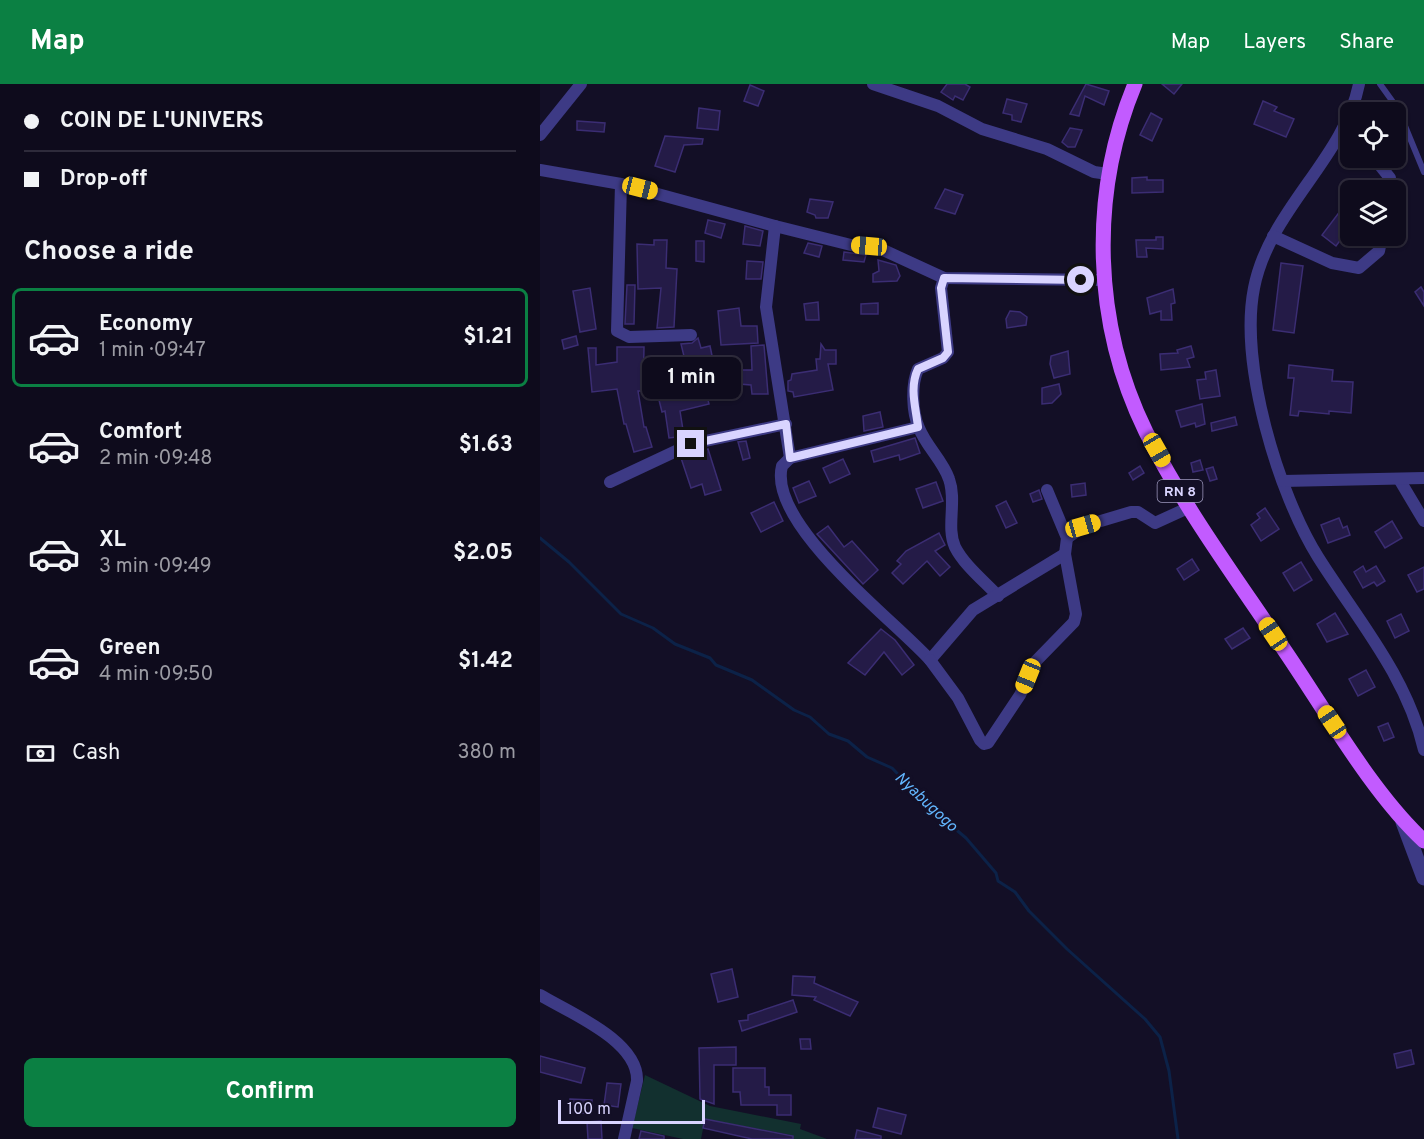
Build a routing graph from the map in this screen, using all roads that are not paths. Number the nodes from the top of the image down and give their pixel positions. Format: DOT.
graph roads {
  1 [pos="581,84"];
  2 [pos="873,84"];
  3 [pos="1135,84"];
  4 [pos="1359,84"];
  5 [pos="1380,84"];
  6 [pos="1354,102"];
  7 [pos="540,135"];
  8 [pos="1340,139"];
  9 [pos="540,170"];
  10 [pos="1424,172"];
  11 [pos="1108,174"];
  12 [pos="621,183"];
  13 [pos="775,226"];
  14 [pos="1273,236"];
  15 [pos="1380,246"];
  16 [pos="944,278"];
  17 [pos="1105,280"];
  18 [pos="691,335"];
  19 [pos="786,424"];
  20 [pos="918,427"];
  21 [pos="790,458"];
  22 [pos="1424,478"];
  23 [pos="1399,479"];
  24 [pos="1283,480"];
  25 [pos="610,482"];
  26 [pos="1047,490"];
  27 [pos="1190,507"];
  28 [pos="1424,521"];
  29 [pos="1067,538"];
  30 [pos="1065,554"];
  31 [pos="998,596"];
  32 [pos="930,660"];
  33 [pos="1424,747"];
  34 [pos="1403,822"];
  35 [pos="1424,840"];
  36 [pos="1424,878"];
  37 [pos="540,994"];
  38 [pos="624,1139"];
  1 -- 7 [label="street"];
  2 -- 11 [label="street"];
  3 -- 11 [label="main road, RN 8"];
  4 -- 6 [label="street"];
  5 -- 10 [label="lane"];
  8 -- 14 [label="street"];
  9 -- 12 [label="street"];
  11 -- 17 [label="main road, RN 8"];
  12 -- 13 [label="street"];
  12 -- 18 [label="street"];
  13 -- 16 [label="street"];
  13 -- 19 [label="street"];
  14 -- 15 [label="street"];
  14 -- 24 [label="street"];
  16 -- 17 [label="street"];
  16 -- 20 [label="street"];
  17 -- 27 [label="main road, RN 8"];
  19 -- 21 [label="street"];
  19 -- 25 [label="street"];
  20 -- 21 [label="street"];
  20 -- 31 [label="street"];
  21 -- 32 [label="street"];
  22 -- 23 [label="street"];
  23 -- 24 [label="street"];
  23 -- 28 [label="street"];
  24 -- 33 [label="street"];
  26 -- 29 [label="street"];
  27 -- 29 [label="street"];
  27 -- 34 [label="main road, RN 8"];
  29 -- 30 [label="street"];
  30 -- 31 [label="street"];
  30 -- 32 [label="street"];
  31 -- 32 [label="street"];
  34 -- 35 [label="main road, RN 8"];
  34 -- 36 [label="street"];
  37 -- 38 [label="street"];
}
